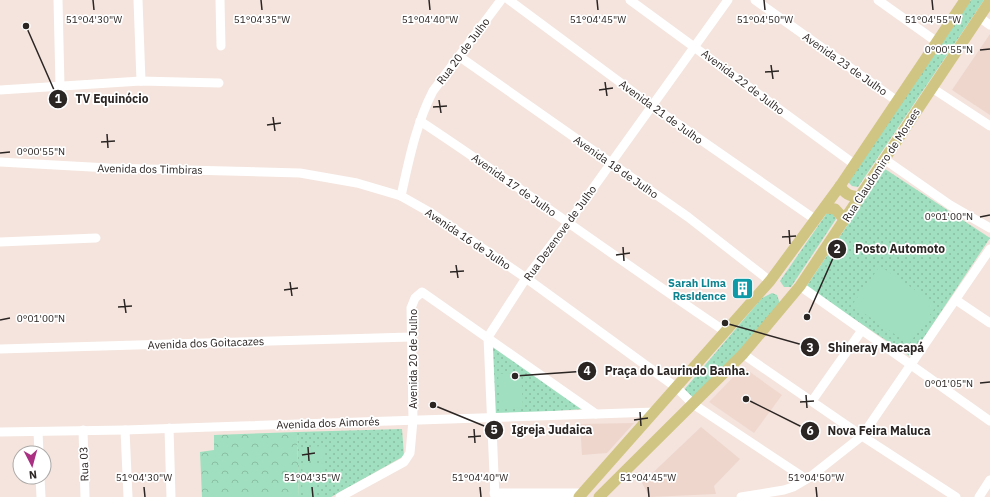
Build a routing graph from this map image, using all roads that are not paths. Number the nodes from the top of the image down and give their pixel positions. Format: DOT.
graph roads {
  1 [pos="58,0"];
  2 [pos="138,0"];
  3 [pos="220,0"];
  4 [pos="501,0"];
  5 [pos="509,0"];
  6 [pos="630,0"];
  7 [pos="728,0"];
  8 [pos="755,0"];
  9 [pos="878,0"];
  10 [pos="965,0"];
  11 [pos="990,1"];
  12 [pos="979,17"];
  13 [pos="990,25"];
  14 [pos="937,42"];
  15 [pos="221,46"];
  16 [pos="694,46"];
  17 [pos="460,57"];
  18 [pos="140,81"];
  19 [pos="219,83"];
  20 [pos="60,86"];
  21 [pos="932,88"];
  22 [pos="0,90"];
  23 [pos="897,101"];
  24 [pos="652,106"];
  25 [pos="420,120"];
  26 [pos="990,126"];
  27 [pos="884,159"];
  28 [pos="0,162"];
  29 [pos="611,163"];
  30 [pos="854,164"];
  31 [pos="300,173"];
  32 [pos="840,186"];
  33 [pos="400,196"];
  34 [pos="859,197"];
  35 [pos="825,208"];
  36 [pos="816,220"];
  37 [pos="845,220"];
  38 [pos="568,223"];
  39 [pos="990,228"];
  40 [pos="96,238"];
  41 [pos="0,242"];
  42 [pos="990,249"];
  43 [pos="526,278"];
  44 [pos="770,281"];
  45 [pos="800,286"];
  46 [pos="956,300"];
  47 [pos="990,323"];
  48 [pos="862,330"];
  49 [pos="726,332"];
  50 [pos="488,336"];
  51 [pos="411,337"];
  52 [pos="0,349"];
  53 [pos="743,354"];
  54 [pos="912,365"];
  55 [pos="677,388"];
  56 [pos="812,402"];
  57 [pos="693,404"];
  58 [pos="655,412"];
  59 [pos="596,414"];
  60 [pos="490,417"];
  61 [pos="413,420"];
  62 [pos="990,421"];
  63 [pos="169,428"];
  64 [pos="82,430"];
  65 [pos="125,430"];
  66 [pos="0,432"];
  67 [pos="38,432"];
  68 [pos="862,436"];
  69 [pos="39,445"];
  70 [pos="806,479"];
  71 [pos="990,480"];
  72 [pos="40,485"];
  73 [pos="494,495"];
  74 [pos="580,495"];
  75 [pos="41,497"];
  76 [pos="85,497"];
  77 [pos="128,497"];
  78 [pos="171,497"];
  79 [pos="340,497"];
  80 [pos="599,497"];
  81 [pos="741,497"];
  82 [pos="956,497"];
  83 [pos="979,497"];
  1 -- 20 [label="street"];
  2 -- 18 [label="street"];
  3 -- 15 [label="street"];
  4 -- 17 [label="street, Rua 20 de Julho"];
  5 -- 24 [label="street, Avenida 21 de Julho"];
  6 -- 16 [label="street, Avenida 22 de Julho"];
  7 -- 16 [label="street, Rua Dezenove de Julho"];
  8 -- 23 [label="street, Avenida 23 de Julho"];
  9 -- 14 [label="street"];
  10 -- 14 [label="main road, Rua Claudomiro de Moraes"];
  11 -- 12 [label="main road, Rua Claudomiro de Moraes"];
  12 -- 13 [label="street"];
  12 -- 21 [label="main road, Rua Claudomiro de Moraes"];
  14 -- 23 [label="main road, Rua Claudomiro de Moraes"];
  16 -- 24 [label="street, Rua Dezenove de Julho"];
  16 -- 30 [label="street, Avenida 22 de Julho"];
  17 -- 25 [label="street, Rua 20 de Julho"];
  17 -- 29 [label="street, Avenida 18 de Julho"];
  18 -- 19 [label="street"];
  18 -- 20 [label="street"];
  20 -- 22 [label="street"];
  21 -- 26 [label="street"];
  21 -- 27 [label="main road, Rua Claudomiro de Moraes"];
  23 -- 30 [label="main road, Rua Claudomiro de Moraes"];
  24 -- 29 [label="street, Rua Dezenove de Julho"];
  24 -- 36 [label="street, Avenida 21 de Julho"];
  25 -- 33 [label="street, Rua 20 de Julho"];
  25 -- 38 [label="street, Avenida 17 de Julho"];
  27 -- 34 [label="main road, Rua Claudomiro de Moraes"];
  27 -- 39 [label="street"];
  28 -- 31 [label="street, Avenida dos Timbiras"];
  29 -- 38 [label="street, Rua Dezenove de Julho"];
  29 -- 44 [label="street, Avenida 18 de Julho"];
  30 -- 32 [label="main road, Rua Claudomiro de Moraes"];
  31 -- 33 [label="street, Avenida 16 de Julho"];
  32 -- 34 [label="main road"];
  32 -- 35 [label="main road, Rua Claudomiro de Moraes"];
  33 -- 43 [label="street, Avenida 16 de Julho"];
  34 -- 37 [label="main road, Rua Claudomiro de Moraes"];
  35 -- 36 [label="main road, Rua Claudomiro de Moraes"];
  35 -- 37 [label="main road"];
  36 -- 44 [label="main road, Rua Claudomiro de Moraes"];
  37 -- 45 [label="main road, Rua Claudomiro de Moraes"];
  38 -- 43 [label="street, Rua Dezenove de Julho"];
  38 -- 49 [label="street, Avenida 17 de Julho"];
  40 -- 41 [label="street"];
  42 -- 46 [label="street"];
  43 -- 50 [label="street, Rua Dezenove de Julho"];
  43 -- 55 [label="street, Avenida 16 de Julho"];
  44 -- 49 [label="main road, Rua Claudomiro de Moraes"];
  45 -- 48 [label="street"];
  45 -- 53 [label="main road, Rua Claudomiro de Moraes"];
  46 -- 47 [label="street"];
  46 -- 54 [label="street"];
  48 -- 54 [label="street"];
  48 -- 56 [label="street"];
  49 -- 55 [label="main road, Rua Claudomiro de Moraes"];
  50 -- 51 [label="street, Avenida 20 de Julho"];
  50 -- 59 [label="street"];
  50 -- 60 [label="street"];
  51 -- 52 [label="street, Avenida dos Goitacazes"];
  51 -- 61 [label="street, Avenida 20 de Julho"];
  53 -- 56 [label="street"];
  53 -- 57 [label="main road, Rua Claudomiro de Moraes"];
  54 -- 62 [label="street"];
  54 -- 68 [label="street"];
  55 -- 57 [label="street, Avenida 16 de Julho"];
  55 -- 58 [label="main road, Rua Claudomiro de Moraes"];
  56 -- 68 [label="street"];
  57 -- 70 [label="street, Avenida 16 de Julho"];
  57 -- 80 [label="main road, Rua Claudomiro de Moraes"];
  58 -- 59 [label="street, Avenida dos Aimorés"];
  58 -- 74 [label="main road, Rua Claudomiro de Moraes"];
  59 -- 60 [label="street, Avenida dos Aimorés"];
  60 -- 61 [label="street, Avenida dos Aimorés"];
  60 -- 73 [label="street"];
  61 -- 63 [label="street, Avenida dos Aimorés"];
  61 -- 79 [label="street, Avenida 20 de Julho"];
  63 -- 65 [label="street, Avenida dos Aimorés"];
  63 -- 78 [label="street"];
  64 -- 65 [label="street, Avenida dos Aimorés"];
  64 -- 67 [label="street, Avenida dos Aimorés"];
  64 -- 76 [label="street, Rua 03"];
  65 -- 77 [label="street"];
  66 -- 67 [label="street, Avenida dos Aimorés"];
  67 -- 69 [label="street"];
  68 -- 70 [label="street"];
  68 -- 82 [label="street"];
  70 -- 81 [label="street"];
  71 -- 83 [label="street"];
  72 -- 75 [label="street"];
  73 -- 74 [label="street"];
}
